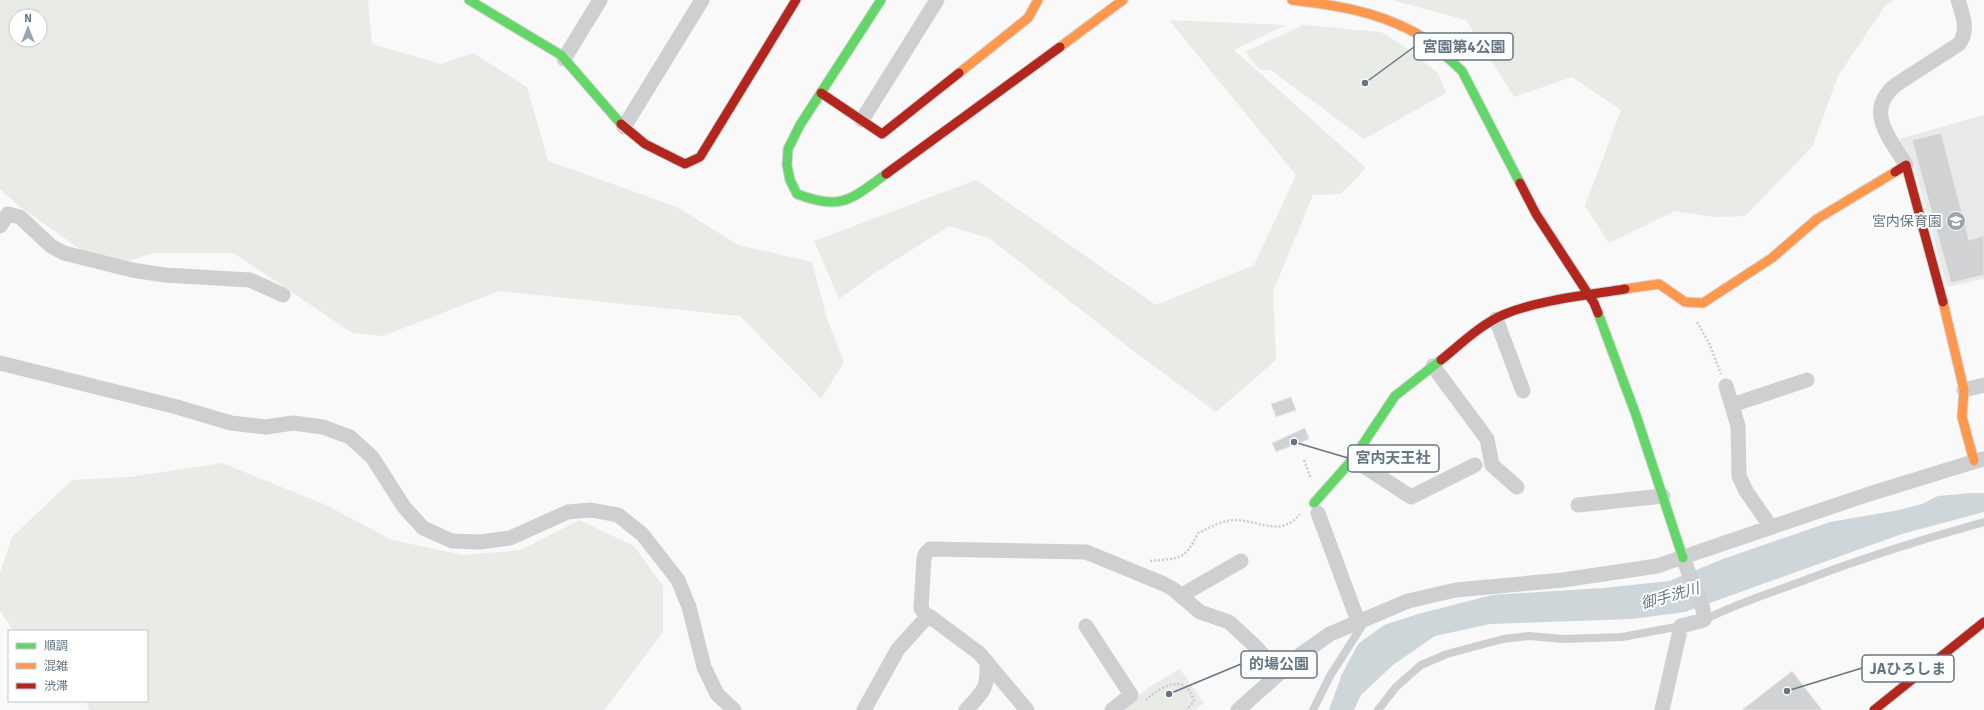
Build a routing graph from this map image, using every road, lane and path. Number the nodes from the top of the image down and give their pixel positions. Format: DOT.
graph roads {
  1 [pos="469,0"];
  2 [pos="600,0"];
  3 [pos="702,0"];
  4 [pos="796,0"];
  5 [pos="881,0"];
  6 [pos="937,0"];
  7 [pos="1038,0"];
  8 [pos="1123,0"];
  9 [pos="1292,0"];
  10 [pos="1958,0"];
  11 [pos="489,6"];
  12 [pos="564,59"];
  13 [pos="821,93"];
  14 [pos="862,120"];
  15 [pos="624,127"];
  16 [pos="1906,165"];
  17 [pos="0,226"];
  18 [pos="283,295"];
  19 [pos="1589,295"];
  20 [pos="1686,305"];
  21 [pos="1496,319"];
  22 [pos="0,363"];
  23 [pos="1433,366"];
  24 [pos="1807,380"];
  25 [pos="1984,385"];
  26 [pos="1726,386"];
  27 [pos="1964,390"];
  28 [pos="1523,391"];
  29 [pos="1732,405"];
  30 [pos="1353,459"];
  31 [pos="1304,460"];
  32 [pos="1979,460"];
  33 [pos="1475,465"];
  34 [pos="1311,479"];
  35 [pos="1517,487"];
  36 [pos="1663,496"];
  37 [pos="1578,505"];
  38 [pos="1316,508"];
  39 [pos="1984,522"];
  40 [pos="1771,527"];
  41 [pos="1241,561"];
  42 [pos="1684,563"];
  43 [pos="1136,573"];
  44 [pos="1182,596"];
  45 [pos="1704,614"];
  46 [pos="927,617"];
  47 [pos="1364,618"];
  48 [pos="1984,622"];
  49 [pos="1086,626"];
  50 [pos="1681,626"];
  51 [pos="987,662"];
  52 [pos="1279,673"];
  53 [pos="1140,705"];
  54 [pos="734,710"];
  55 [pos="864,710"];
  56 [pos="966,710"];
  57 [pos="1027,710"];
  58 [pos="1112,710"];
  59 [pos="1187,710"];
  60 [pos="1238,710"];
  61 [pos="1313,710"];
  62 [pos="1378,710"];
  63 [pos="1662,710"];
  64 [pos="1874,710"];
  1 -- 11 [label="street"];
  2 -- 12 [label="street"];
  3 -- 15 [label="street"];
  4 -- 15 [label="street"];
  5 -- 13 [label="street"];
  6 -- 14 [label="street"];
  7 -- 14 [label="street"];
  8 -- 13 [label="street"];
  9 -- 19 [label="street"];
  10 -- 16 [label="street"];
  11 -- 12 [label="street"];
  12 -- 15 [label="street"];
  13 -- 14 [label="street"];
  16 -- 20 [label="street"];
  16 -- 27 [label="street"];
  17 -- 18 [label="street"];
  19 -- 20 [label="street"];
  19 -- 21 [label="street"];
  19 -- 36 [label="street"];
  20 -- 26 [label="path"];
  21 -- 23 [label="street"];
  21 -- 28 [label="street"];
  22 -- 54 [label="street"];
  23 -- 30 [label="street"];
  23 -- 35 [label="street"];
  24 -- 29 [label="street"];
  25 -- 27 [label="street"];
  26 -- 29 [label="street"];
  27 -- 32 [label="street"];
  29 -- 40 [label="street"];
  30 -- 33 [label="street"];
  30 -- 38 [label="street"];
  31 -- 34 [label="path"];
  32 -- 40 [label="street"];
  36 -- 37 [label="street"];
  36 -- 42 [label="street"];
  38 -- 43 [label="path"];
  38 -- 47 [label="street"];
  39 -- 45 [label="lane"];
  40 -- 42 [label="street"];
  41 -- 44 [label="street"];
  42 -- 45 [label="street"];
  42 -- 47 [label="street"];
  43 -- 44 [label="street"];
  43 -- 46 [label="street"];
  44 -- 52 [label="street"];
  45 -- 50 [label="street"];
  46 -- 51 [label="street"];
  46 -- 55 [label="street"];
  47 -- 52 [label="street"];
  47 -- 61 [label="lane"];
  48 -- 64 [label="street"];
  49 -- 58 [label="street"];
  50 -- 62 [label="lane"];
  50 -- 63 [label="street"];
  51 -- 56 [label="street"];
  51 -- 57 [label="street"];
  52 -- 60 [label="street"];
  53 -- 59 [label="path"];
}
